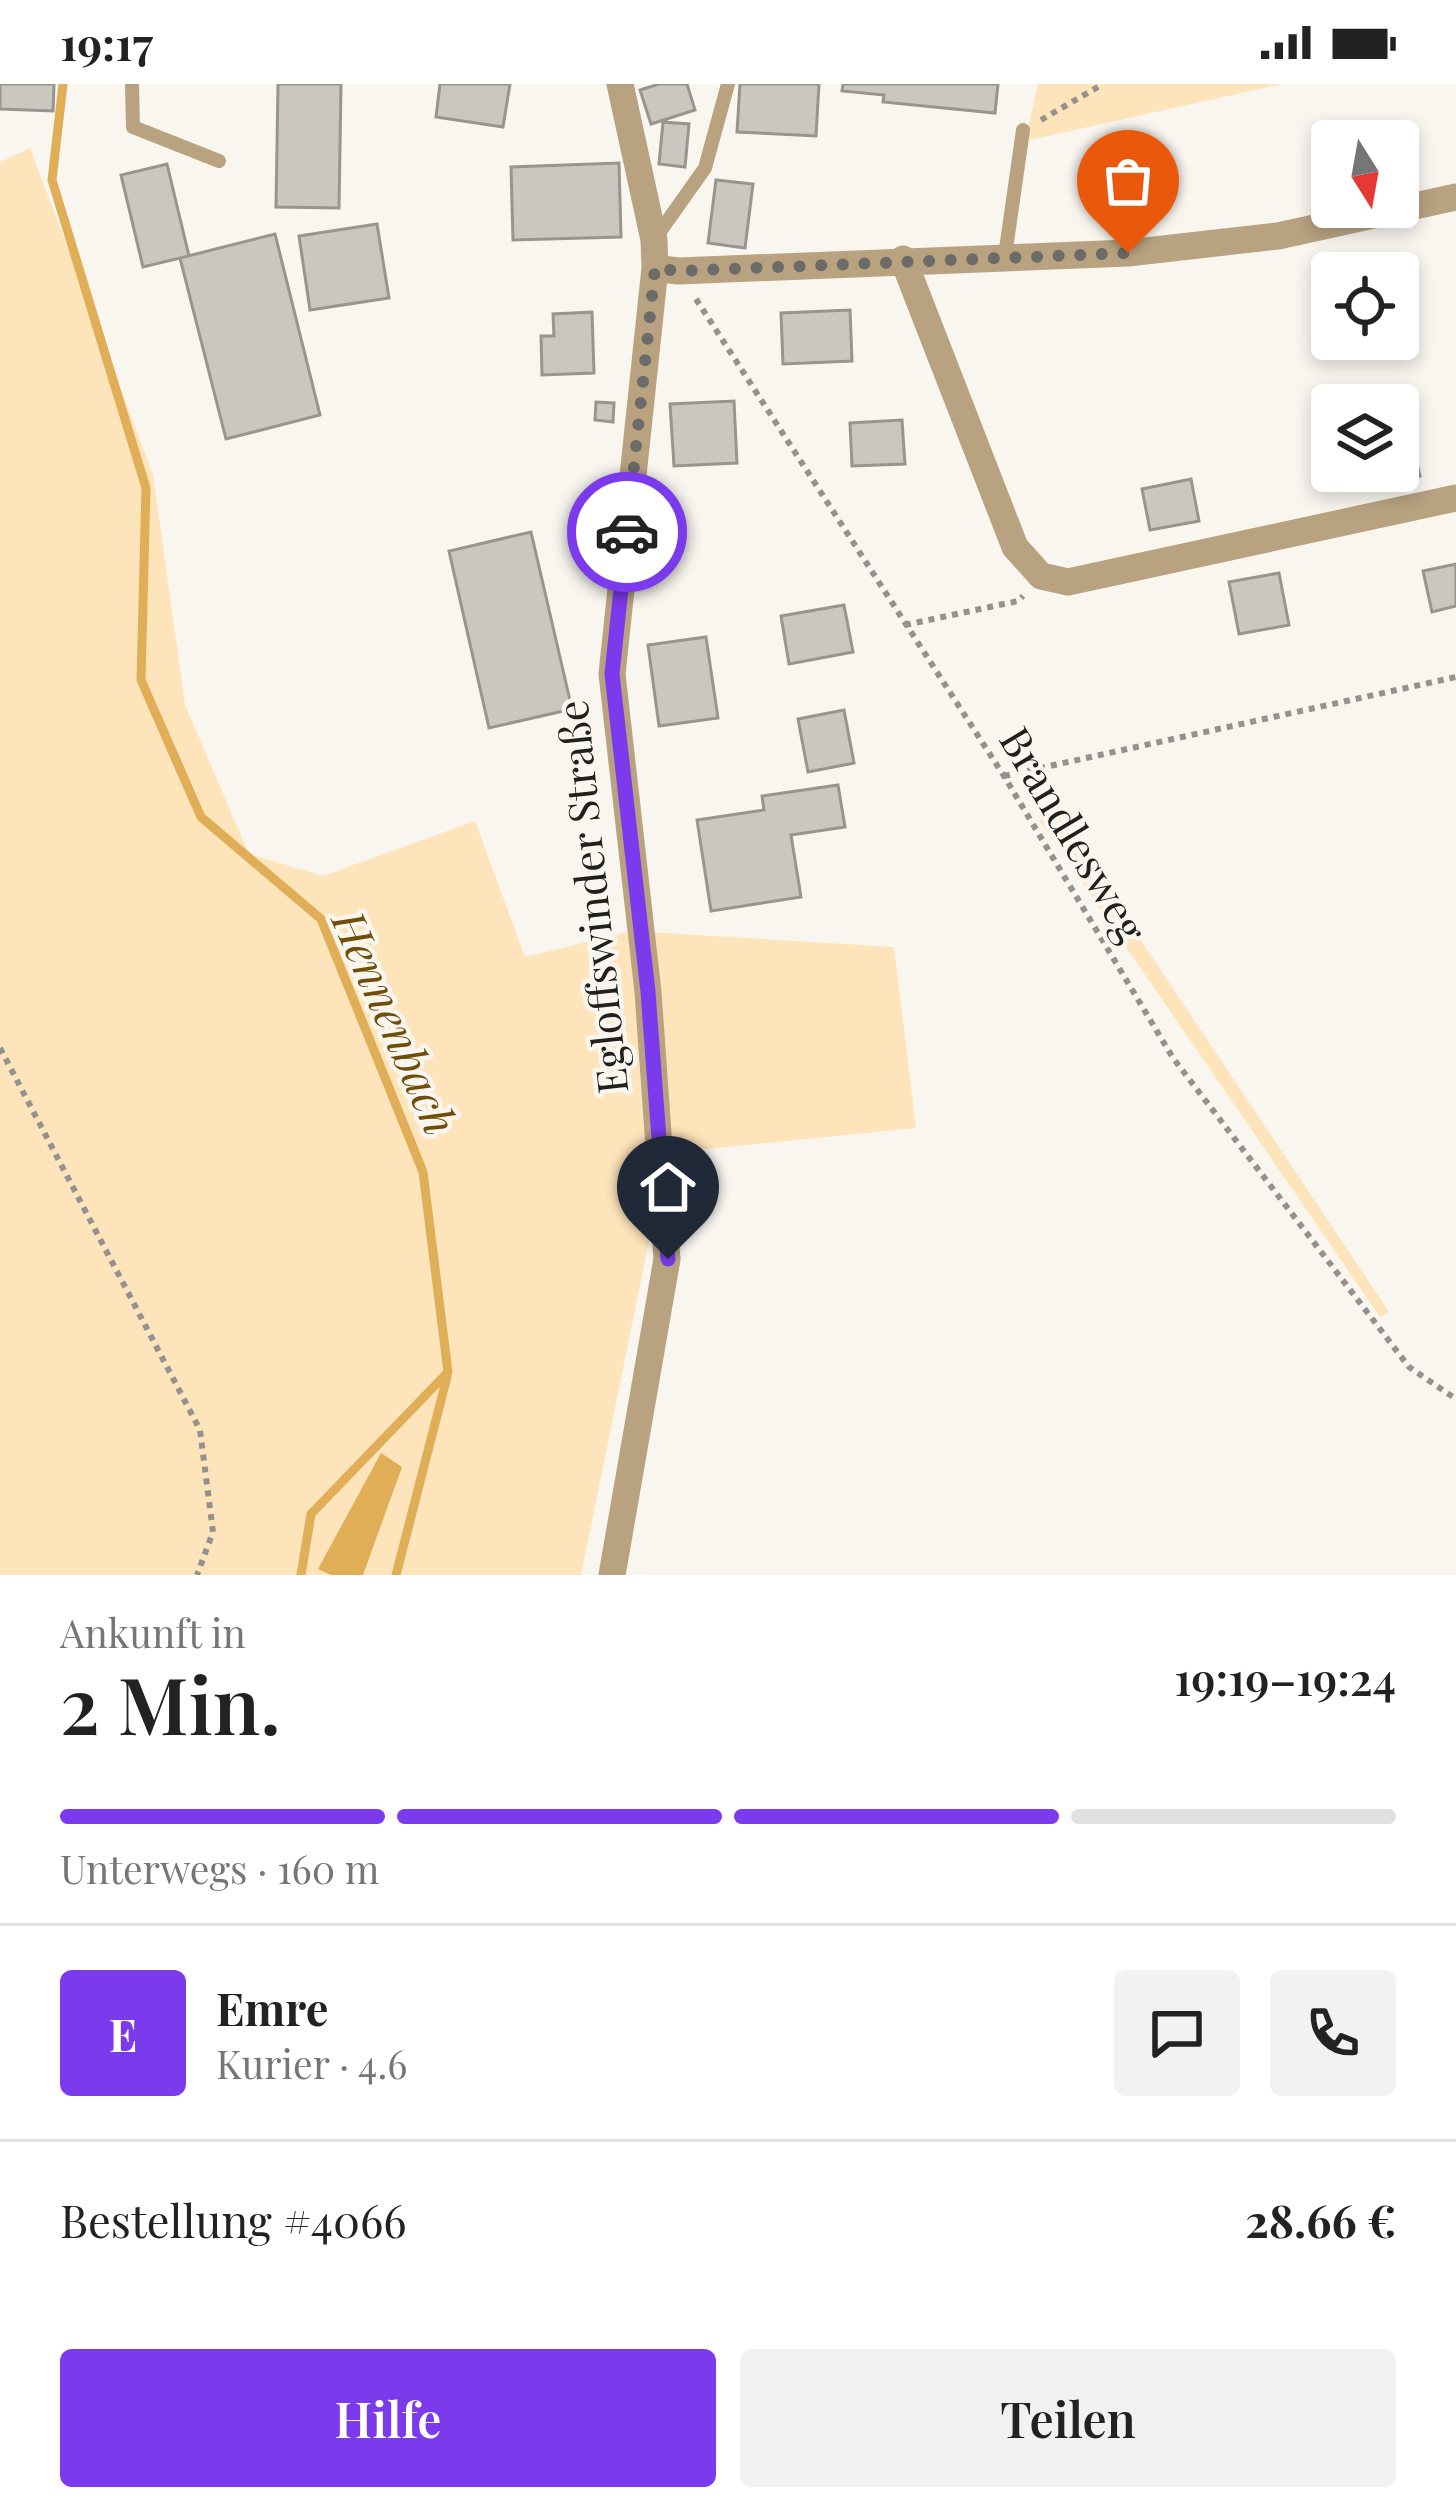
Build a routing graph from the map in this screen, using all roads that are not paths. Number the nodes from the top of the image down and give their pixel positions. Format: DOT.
graph roads {
  1 [pos="132,84"];
  2 [pos="620,84"];
  3 [pos="728,84"];
  4 [pos="1022,130"];
  5 [pos="218,161"];
  6 [pos="1456,196"];
  7 [pos="1005,256"];
  8 [pos="903,259"];
  9 [pos="662,260"];
  10 [pos="1456,499"];
  11 [pos="612,1575"];
  1 -- 5 [label="lane"];
  2 -- 9 [label="street, Egloffswinder Straße"];
  3 -- 9 [label="lane, Egloffswinder Straße"];
  4 -- 7 [label="lane"];
  6 -- 7 [label="street"];
  7 -- 8 [label="street"];
  8 -- 9 [label="street"];
  8 -- 10 [label="street"];
  9 -- 11 [label="street, Egloffswinder Straße"];
}
